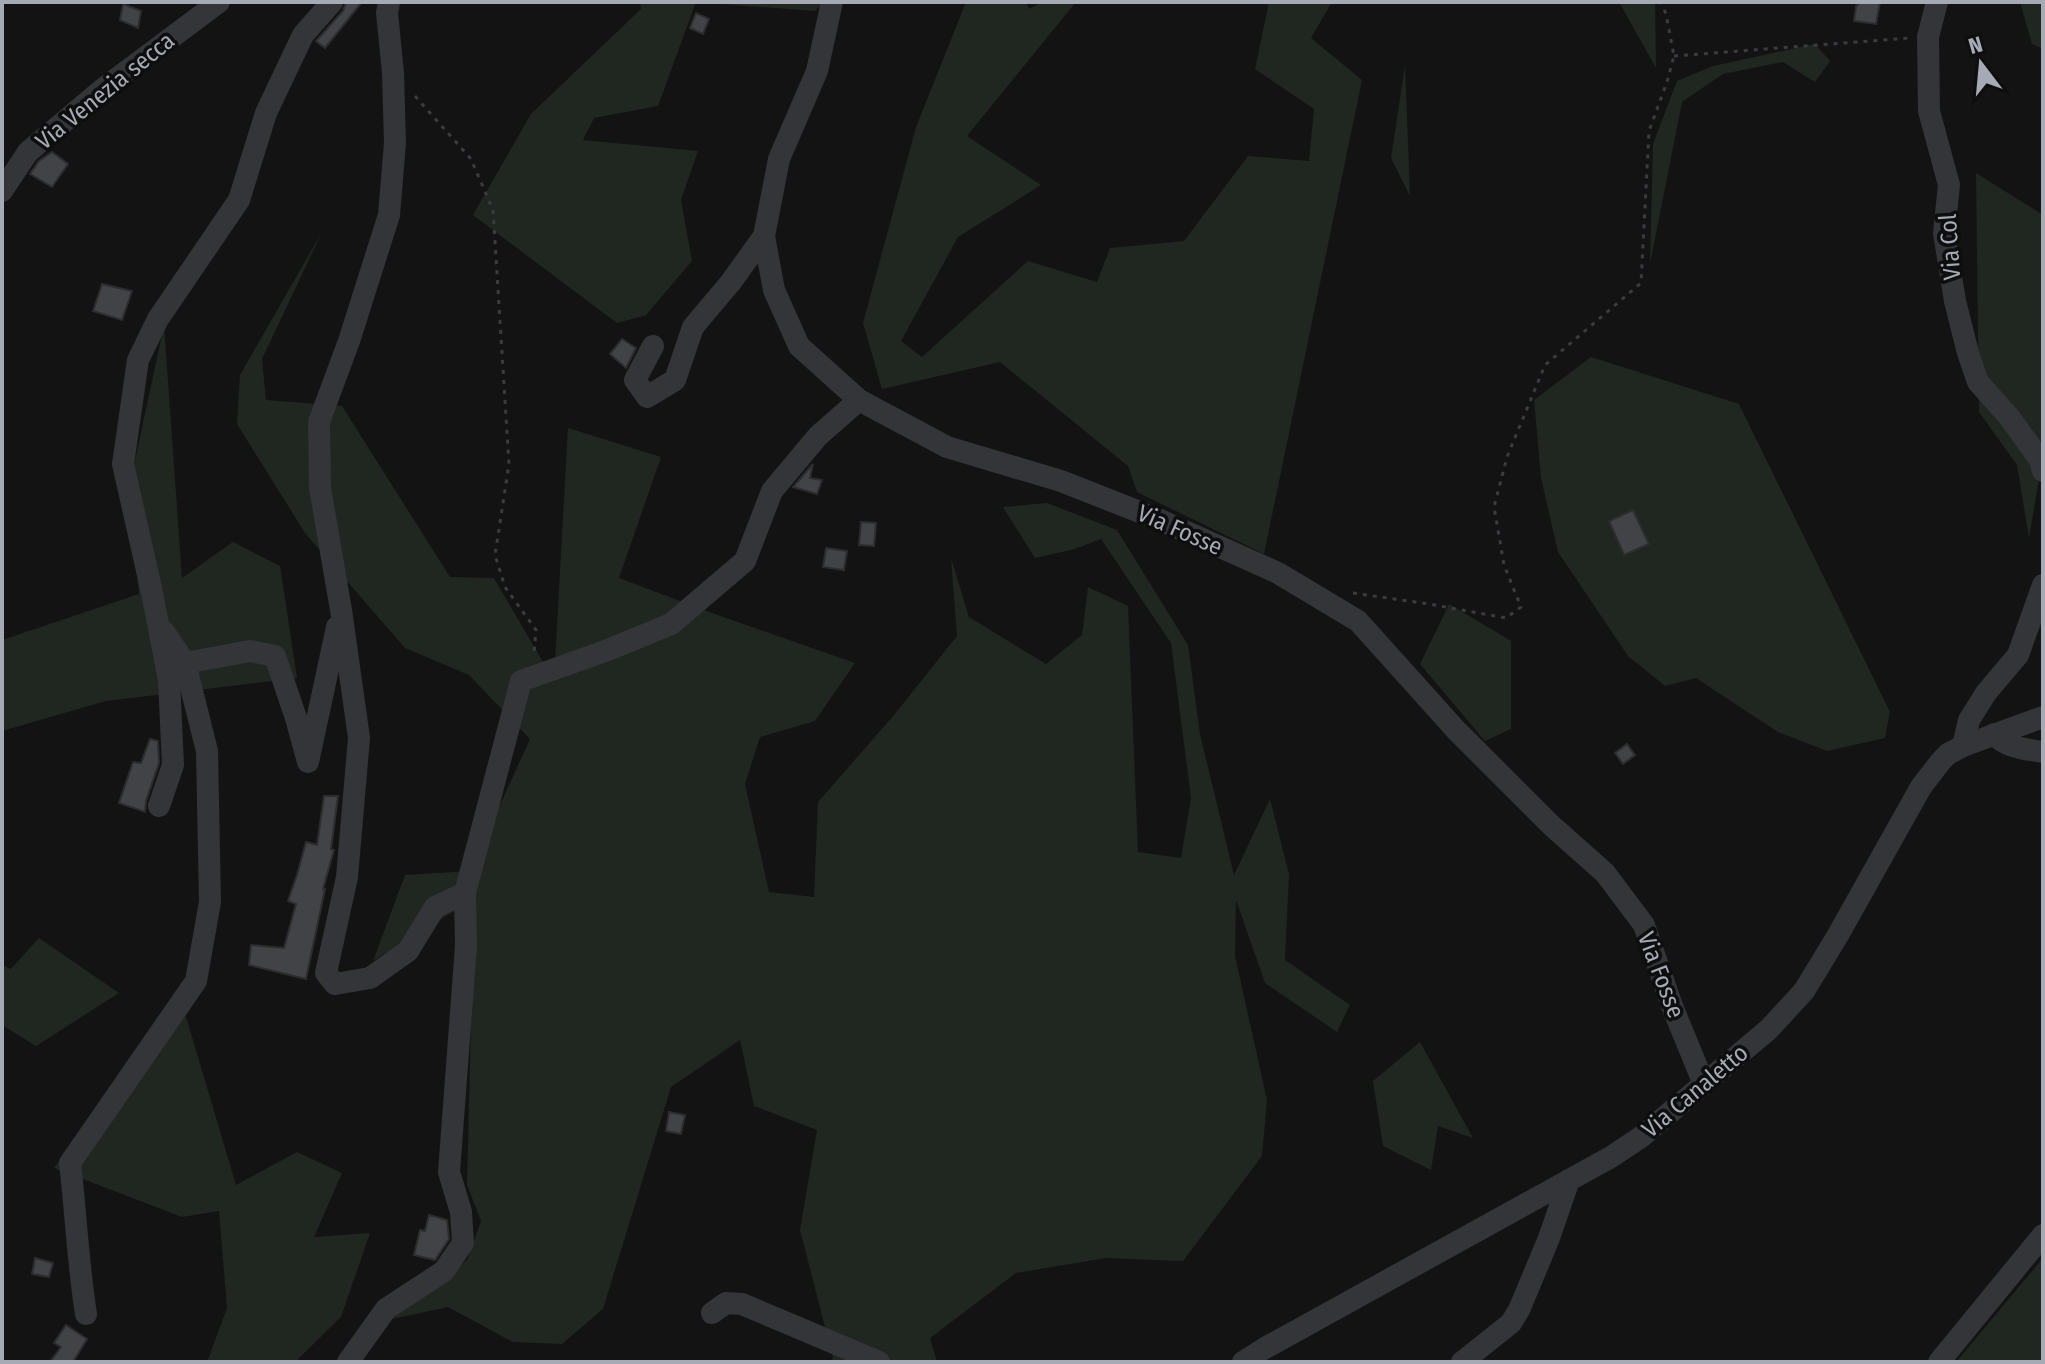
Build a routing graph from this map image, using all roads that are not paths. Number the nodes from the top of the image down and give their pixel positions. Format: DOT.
graph roads {
  1 [pos="219,2"];
  2 [pos="332,2"];
  3 [pos="389,2"];
  4 [pos="832,2"];
  5 [pos="1937,2"];
  6 [pos="2,191"];
  7 [pos="764,236"];
  8 [pos="653,346"];
  9 [pos="859,400"];
  10 [pos="2043,471"];
  11 [pos="2043,585"];
  12 [pos="341,610"];
  13 [pos="158,625"];
  14 [pos="185,663"];
  15 [pos="2043,717"];
  16 [pos="1994,734"];
  17 [pos="1963,746"];
  18 [pos="2043,752"];
  19 [pos="159,806"];
  20 [pos="465,893"];
  21 [pos="1704,1084"];
  22 [pos="1569,1180"];
  23 [pos="2043,1235"];
  24 [pos="712,1313"];
  25 [pos="86,1314"];
  26 [pos="348,1362"];
  27 [pos="879,1362"];
  28 [pos="1243,1362"];
  29 [pos="1462,1362"];
  30 [pos="1939,1362"];
  1 -- 6 [label="street, Via Venezia secca"];
  2 -- 13 [label="street"];
  3 -- 12 [label="street"];
  4 -- 7 [label="street, Via Fosse"];
  5 -- 10 [label="street, Via Col"];
  7 -- 8 [label="street"];
  7 -- 9 [label="street, Via Fosse"];
  9 -- 20 [label="street"];
  9 -- 21 [label="street, Via Fosse"];
  11 -- 17 [label="street"];
  12 -- 14 [label="street"];
  12 -- 20 [label="street"];
  13 -- 14 [label="street"];
  13 -- 19 [label="street"];
  14 -- 25 [label="street"];
  15 -- 16 [label="street, Via Canaletto"];
  16 -- 17 [label="street, Via Canaletto"];
  16 -- 18 [label="street"];
  17 -- 21 [label="street, Via Canaletto"];
  20 -- 26 [label="street"];
  21 -- 22 [label="street, Via Canaletto"];
  22 -- 28 [label="street, Via Canaletto"];
  22 -- 29 [label="street"];
  23 -- 30 [label="street"];
  24 -- 27 [label="street"];
}
